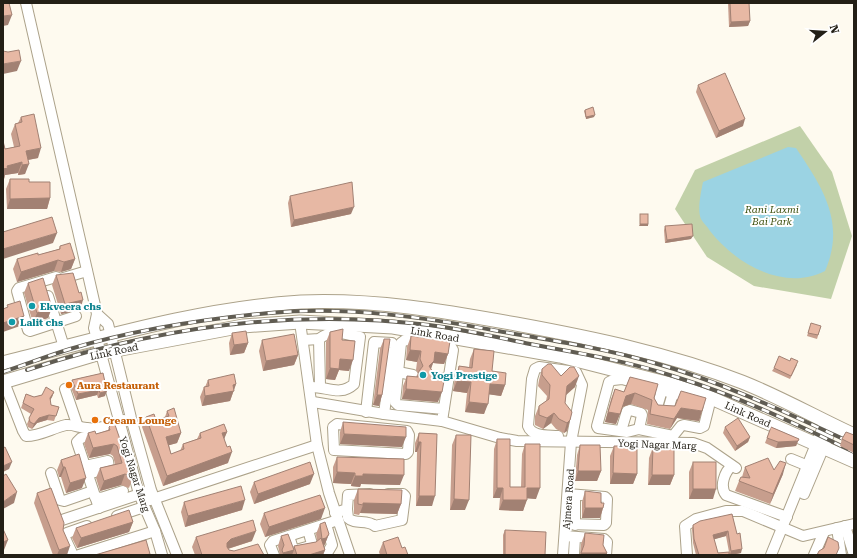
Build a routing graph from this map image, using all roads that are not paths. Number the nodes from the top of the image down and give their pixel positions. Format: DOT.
graph roads {
  1 [pos="26,3"];
  2 [pos="87,271"];
  3 [pos="44,281"];
  4 [pos="97,314"];
  5 [pos="76,316"];
  6 [pos="56,322"];
  7 [pos="300,322"];
  8 [pos="361,330"];
  9 [pos="111,335"];
  10 [pos="97,339"];
  11 [pos="303,340"];
  12 [pos="320,340"];
  13 [pos="64,347"];
  14 [pos="114,350"];
  15 [pos="100,353"];
  16 [pos="544,360"];
  17 [pos="3,363"];
  18 [pos="577,367"];
  19 [pos="398,372"];
  20 [pos="413,375"];
  21 [pos="432,377"];
  22 [pos="448,379"];
  23 [pos="4,382"];
  24 [pos="315,387"];
  25 [pos="65,389"];
  26 [pos="662,390"];
  27 [pos="673,393"];
  28 [pos="312,402"];
  29 [pos="402,405"];
  30 [pos="363,409"];
  31 [pos="444,409"];
  32 [pos="391,414"];
  33 [pos="131,421"];
  34 [pos="442,421"];
  35 [pos="77,424"];
  36 [pos="119,424"];
  37 [pos="829,424"];
  38 [pos="354,426"];
  39 [pos="639,429"];
  40 [pos="392,430"];
  41 [pos="624,435"];
  42 [pos="854,435"];
  43 [pos="572,440"];
  44 [pos="317,445"];
  45 [pos="820,447"];
  46 [pos="791,459"];
  47 [pos="854,461"];
  48 [pos="811,467"];
  49 [pos="51,473"];
  50 [pos="123,491"];
  51 [pos="94,494"];
  52 [pos="153,494"];
  53 [pos="571,495"];
  54 [pos="142,501"];
  55 [pos="99,508"];
  56 [pos="347,509"];
  57 [pos="336,516"];
  58 [pos="62,520"];
  59 [pos="326,524"];
  60 [pos="786,524"];
  61 [pos="570,525"];
  62 [pos="845,526"];
  63 [pos="308,530"];
  64 [pos="155,531"];
  65 [pos="824,532"];
  66 [pos="289,536"];
  67 [pos="570,537"];
  68 [pos="131,547"];
  69 [pos="853,549"];
  70 [pos="73,555"];
  71 [pos="79,555"];
  72 [pos="108,555"];
  73 [pos="162,555"];
  74 [pos="177,555"];
  75 [pos="274,555"];
  76 [pos="326,555"];
  77 [pos="350,555"];
  78 [pos="563,555"];
  79 [pos="574,555"];
  80 [pos="606,555"];
  81 [pos="687,555"];
  82 [pos="771,555"];
  83 [pos="778,555"];
  84 [pos="814,555"];
  85 [pos="840,555"];
  1 -- 2 [label="street"];
  2 -- 3 [label="street"];
  2 -- 4 [label="street"];
  3 -- 6 [label="street"];
  3 -- 6 [label="street"];
  4 -- 9 [label="street, Yogi Nagar Marg"];
  4 -- 10 [label="street, Yogi Nagar Marg"];
  5 -- 6 [label="street"];
  6 -- 13 [label="street"];
  7 -- 8 [label="main road, Link Road"];
  7 -- 11 [label="street"];
  7 -- 14 [label="main road, Link Road"];
  8 -- 12 [label="street"];
  8 -- 16 [label="main road, Link Road"];
  8 -- 24 [label="street"];
  9 -- 10 [label="main road, Link Road"];
  9 -- 14 [label="street, Yogi Nagar Marg"];
  9 -- 37 [label="main road, Link Road"];
  10 -- 13 [label="main road, Link Road"];
  10 -- 15 [label="street, Yogi Nagar Marg"];
  11 -- 12 [label="street"];
  11 -- 24 [label="street"];
  12 -- 24 [label="street"];
  13 -- 17 [label="main road, Link Road"];
  14 -- 15 [label="main road, Link Road"];
  14 -- 33 [label="street, Yogi Nagar Marg"];
  15 -- 23 [label="main road, Link Road"];
  15 -- 36 [label="street, Yogi Nagar Marg"];
  16 -- 18 [label="main road, Link Road"];
  16 -- 43 [label="street"];
  18 -- 43 [label="street, Ajmera Road"];
  18 -- 45 [label="main road, Link Road"];
  19 -- 20 [label="street"];
  19 -- 22 [label="street"];
  19 -- 29 [label="street"];
  21 -- 22 [label="street"];
  22 -- 31 [label="street"];
  23 -- 35 [label="street"];
  24 -- 28 [label="street"];
  25 -- 35 [label="street"];
  26 -- 27 [label="street"];
  26 -- 27 [label="street"];
  26 -- 41 [label="street"];
  27 -- 39 [label="street"];
  28 -- 30 [label="street"];
  28 -- 44 [label="street"];
  29 -- 31 [label="street"];
  29 -- 32 [label="street"];
  30 -- 32 [label="street"];
  30 -- 32 [label="street"];
  30 -- 38 [label="street"];
  31 -- 34 [label="street"];
  32 -- 34 [label="street"];
  32 -- 40 [label="street"];
  33 -- 36 [label="street"];
  33 -- 52 [label="street, Yogi Nagar Marg"];
  34 -- 43 [label="street"];
  35 -- 36 [label="street"];
  36 -- 51 [label="street"];
  36 -- 54 [label="street, Yogi Nagar Marg"];
  37 -- 42 [label="main road, Link Road"];
  37 -- 45 [label="street"];
  38 -- 40 [label="street"];
  38 -- 40 [label="street"];
  39 -- 41 [label="street"];
  39 -- 41 [label="street"];
  41 -- 43 [label="street, Yogi Nagar Marg"];
  41 -- 60 [label="street, Yogi Nagar Marg"];
  43 -- 53 [label="street, Ajmera Road"];
  44 -- 52 [label="street"];
  44 -- 57 [label="street"];
  45 -- 47 [label="main road, Link Road"];
  45 -- 48 [label="street"];
  46 -- 48 [label="street"];
  48 -- 60 [label="street"];
  49 -- 51 [label="street"];
  50 -- 51 [label="street"];
  51 -- 55 [label="street"];
  52 -- 54 [label="street"];
  52 -- 74 [label="street, Yogi Nagar Marg"];
  53 -- 61 [label="street, Ajmera Road"];
  53 -- 61 [label="street"];
  54 -- 55 [label="street"];
  54 -- 64 [label="street, Yogi Nagar Marg"];
  54 -- 70 [label="street"];
  55 -- 58 [label="street"];
  56 -- 56 [label="street"];
  56 -- 57 [label="street"];
  57 -- 59 [label="street"];
  57 -- 77 [label="street"];
  59 -- 63 [label="street"];
  59 -- 76 [label="street"];
  60 -- 65 [label="street"];
  60 -- 81 [label="street"];
  60 -- 82 [label="street"];
  60 -- 83 [label="street"];
  61 -- 67 [label="street, Ajmera Road"];
  62 -- 65 [label="street"];
  62 -- 69 [label="street"];
  62 -- 85 [label="street"];
  63 -- 66 [label="street"];
  63 -- 66 [label="street"];
  64 -- 71 [label="street"];
  64 -- 73 [label="street, Yogi Nagar Marg"];
  65 -- 84 [label="street"];
  66 -- 75 [label="street"];
  67 -- 78 [label="street, Ajmera Road"];
  67 -- 79 [label="street"];
  67 -- 80 [label="street"];
  68 -- 72 [label="street"];
}
